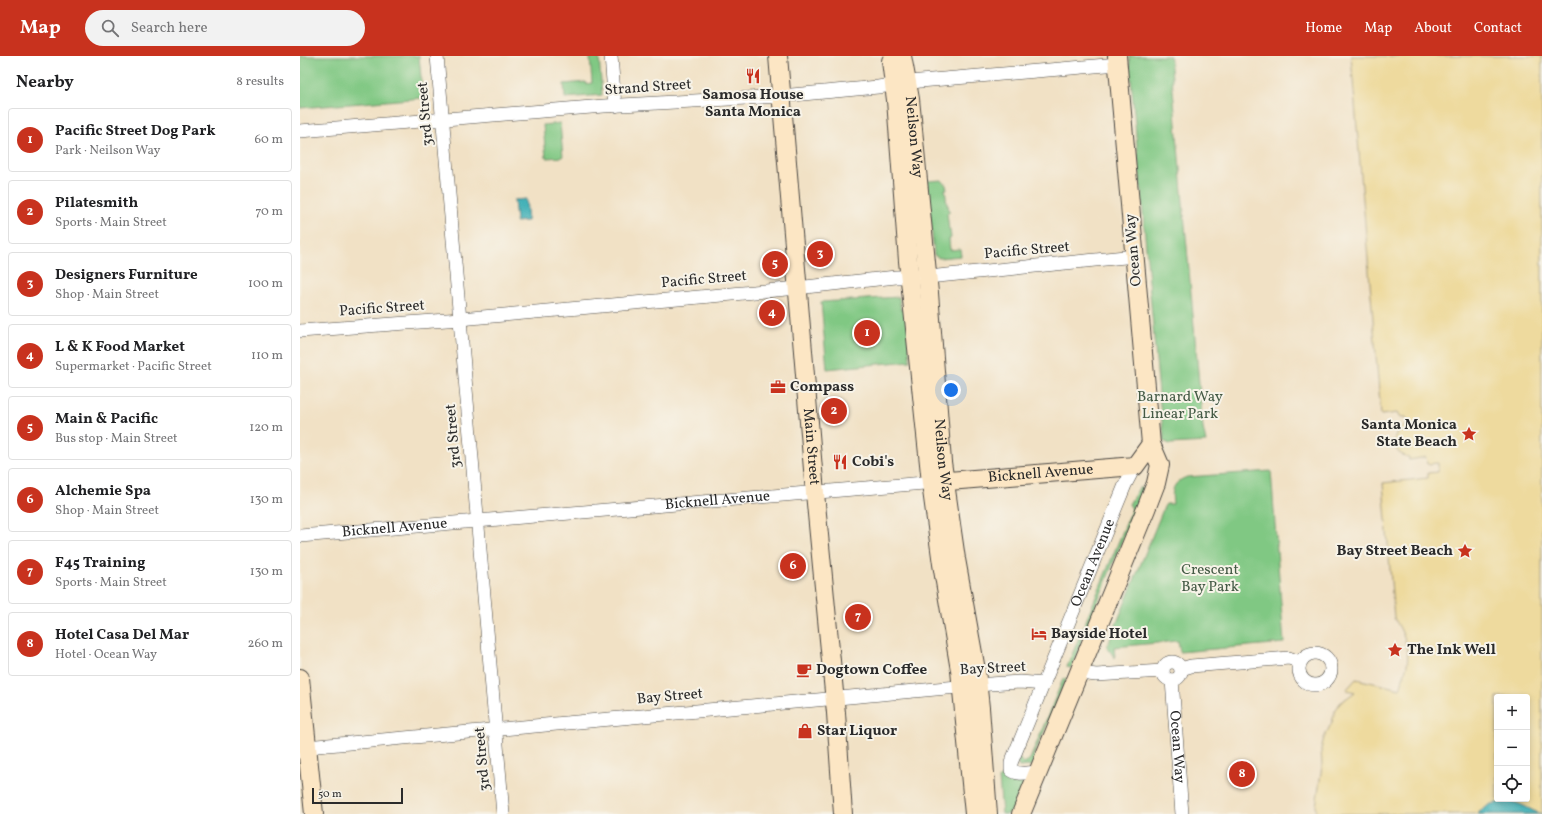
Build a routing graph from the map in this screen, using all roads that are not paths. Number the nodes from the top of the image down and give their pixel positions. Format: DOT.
graph roads {
  1 [pos="438,56"];
  2 [pos="611,56"];
  3 [pos="778,56"];
  4 [pos="890,56"];
  5 [pos="902,56"];
  6 [pos="1117,60"];
  7 [pos="901,84"];
  8 [pos="781,96"];
  9 [pos="615,106"];
  10 [pos="443,120"];
  11 [pos="300,131"];
  12 [pos="1135,256"];
  13 [pos="918,277"];
  14 [pos="798,288"];
  15 [pos="460,319"];
  16 [pos="300,331"];
  17 [pos="1151,444"];
  18 [pos="1160,465"];
  19 [pos="1135,466"];
  20 [pos="937,482"];
  21 [pos="815,493"];
  22 [pos="478,521"];
  23 [pos="300,536"];
  24 [pos="1300,662"];
  25 [pos="1080,673"];
  26 [pos="1168,675"];
  27 [pos="300,678"];
  28 [pos="1044,684"];
  29 [pos="970,686"];
  30 [pos="835,698"];
  31 [pos="496,728"];
  32 [pos="304,751"];
  33 [pos="1038,772"];
  34 [pos="314,814"];
  35 [pos="503,814"];
  36 [pos="843,814"];
  37 [pos="974,814"];
  38 [pos="988,814"];
  39 [pos="1021,814"];
  40 [pos="1182,814"];
  1 -- 10 [label="street, 3rd Street"];
  2 -- 9 [label="street"];
  3 -- 8 [label="street, Main Street"];
  4 -- 7 [label="street, Neilson Way"];
  5 -- 7 [label="street, Neilson Way"];
  6 -- 7 [label="street, Strand Street"];
  6 -- 12 [label="street, Ocean Way"];
  7 -- 8 [label="street, Strand Street"];
  7 -- 13 [label="street, Neilson Way"];
  8 -- 9 [label="street, Strand Street"];
  8 -- 14 [label="street, Main Street"];
  9 -- 10 [label="street, Strand Street"];
  10 -- 11 [label="street, Strand Street"];
  10 -- 15 [label="street, 3rd Street"];
  12 -- 13 [label="street, Pacific Street"];
  12 -- 17 [label="street, Ocean Way"];
  13 -- 14 [label="street, Pacific Street"];
  13 -- 20 [label="street, Neilson Way"];
  14 -- 15 [label="street, Pacific Street"];
  14 -- 21 [label="street, Main Street"];
  15 -- 16 [label="street, Pacific Street"];
  15 -- 22 [label="street, 3rd Street"];
  17 -- 18 [label="street, Ocean Way"];
  17 -- 19 [label="street"];
  18 -- 25 [label="street, Ocean Avenue"];
  19 -- 20 [label="street, Bicknell Avenue"];
  19 -- 28 [label="street, Ocean Avenue"];
  20 -- 21 [label="street, Bicknell Avenue"];
  20 -- 29 [label="street, Neilson Way"];
  21 -- 22 [label="street, Bicknell Avenue"];
  21 -- 30 [label="street, Main Street"];
  22 -- 23 [label="street, Bicknell Avenue"];
  22 -- 31 [label="street, 3rd Street"];
  24 -- 26 [label="street"];
  25 -- 26 [label="street"];
  25 -- 33 [label="street, Ocean Avenue"];
  26 -- 40 [label="street, Ocean Way"];
  27 -- 32 [label="street"];
  28 -- 29 [label="street, Bay Street"];
  28 -- 33 [label="street, Ocean Avenue"];
  29 -- 30 [label="street, Bay Street"];
  29 -- 37 [label="street, Neilson Way"];
  29 -- 38 [label="street, Neilson Way"];
  30 -- 31 [label="street, Bay Street"];
  30 -- 36 [label="street, Main Street"];
  31 -- 32 [label="street, Bay Street"];
  31 -- 35 [label="street, 3rd Street"];
  32 -- 34 [label="street"];
  33 -- 39 [label="street, Ocean Avenue"];
}
